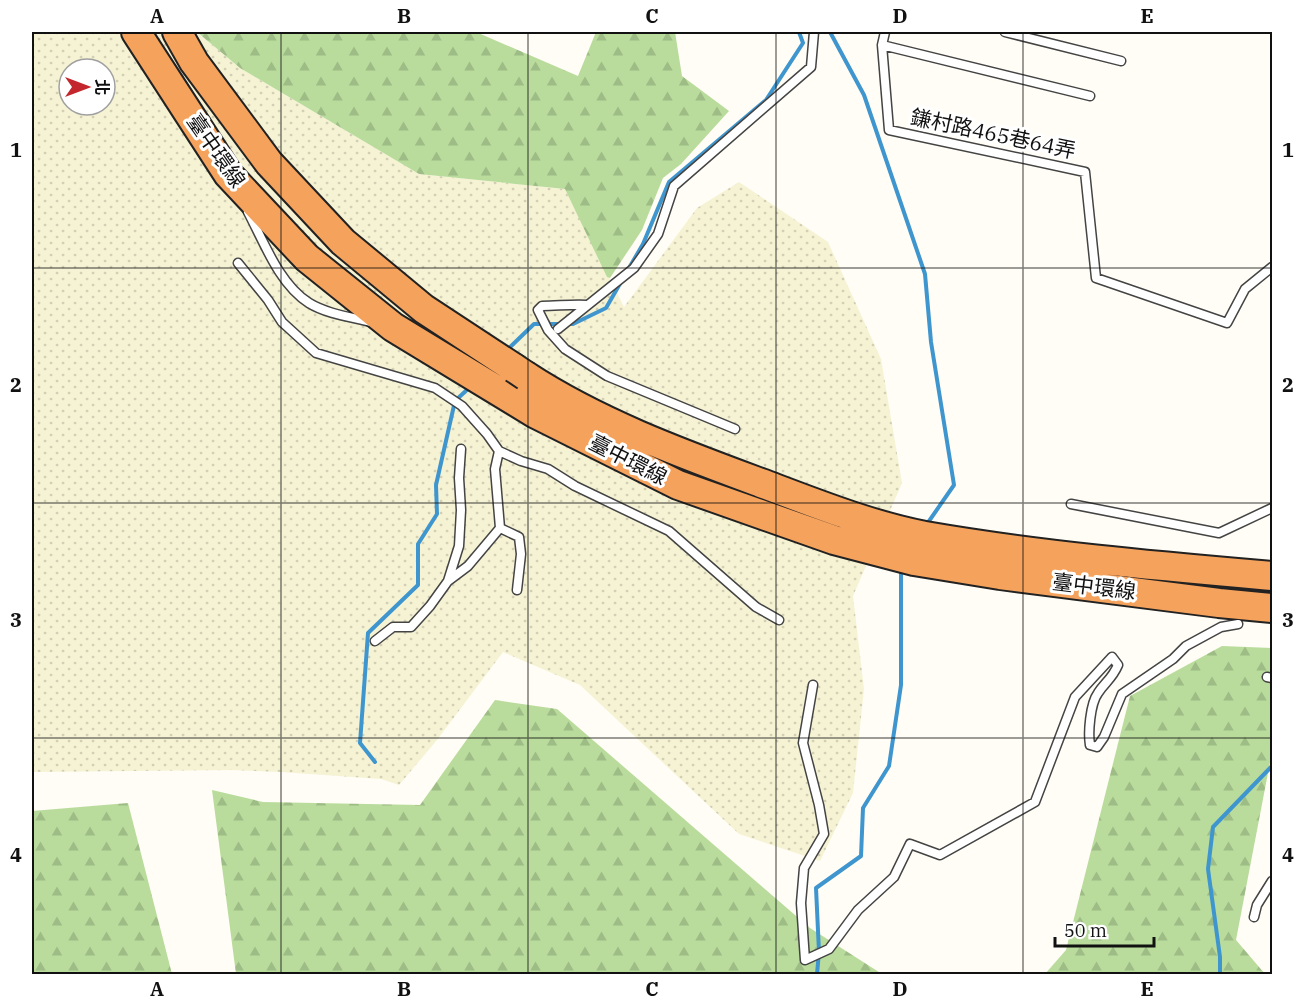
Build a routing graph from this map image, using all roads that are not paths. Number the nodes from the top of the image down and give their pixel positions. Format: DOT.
graph roads {
  1 [pos="136,32"];
  2 [pos="177,32"];
  3 [pos="814,32"];
  4 [pos="885,32"];
  5 [pos="1005,32"];
  6 [pos="882,45"];
  7 [pos="1121,61"];
  8 [pos="1090,96"];
  9 [pos="238,263"];
  10 [pos="1272,267"];
  11 [pos="587,304"];
  12 [pos="558,329"];
  13 [pos="499,375"];
  14 [pos="735,429"];
  15 [pos="461,449"];
  16 [pos="499,451"];
  17 [pos="1071,504"];
  18 [pos="1272,508"];
  19 [pos="500,528"];
  20 [pos="911,546"];
  21 [pos="1272,576"];
  22 [pos="448,581"];
  23 [pos="517,590"];
  24 [pos="1272,608"];
  25 [pos="779,620"];
  26 [pos="1238,624"];
  27 [pos="375,640"];
  28 [pos="813,685"];
  29 [pos="1272,881"];
  30 [pos="1254,917"];
  1 -- 13 [label="highway, 臺中環線"];
  2 -- 13 [label="highway, 臺中環線"];
  3 -- 11 [label="lane"];
  4 -- 6 [label="lane, 鎌村路465巷64弄"];
  5 -- 7 [label="lane"];
  6 -- 8 [label="lane"];
  6 -- 10 [label="lane, 鎌村路465巷64弄"];
  9 -- 16 [label="lane"];
  11 -- 12 [label="lane"];
  11 -- 14 [label="lane"];
  13 -- 20 [label="highway, 臺中環線"];
  15 -- 22 [label="lane"];
  16 -- 19 [label="lane"];
  16 -- 25 [label="lane"];
  17 -- 18 [label="lane"];
  19 -- 22 [label="lane"];
  19 -- 23 [label="lane"];
  20 -- 21 [label="highway, 臺中環線"];
  20 -- 24 [label="highway, 臺中環線"];
  22 -- 27 [label="lane"];
  26 -- 28 [label="lane"];
  29 -- 30 [label="lane"];
}
